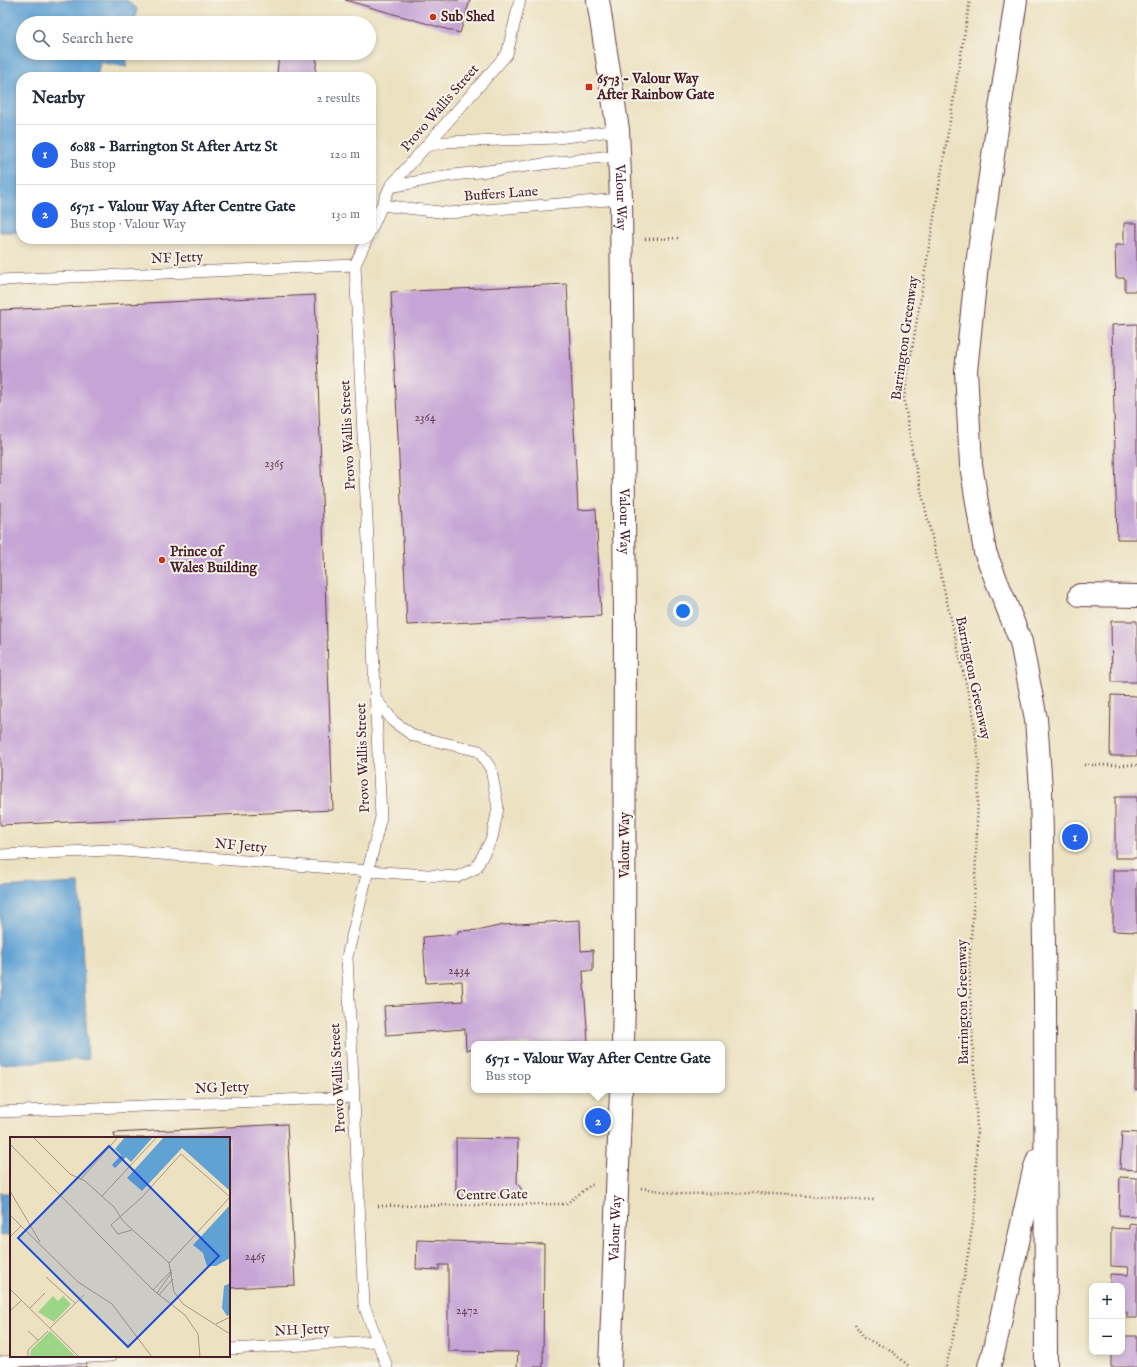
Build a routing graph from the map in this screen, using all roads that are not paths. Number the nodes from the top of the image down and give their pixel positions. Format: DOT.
graph roads {
  1 [pos="520,0"];
  2 [pos="598,0"];
  3 [pos="1016,0"];
  4 [pos="618,130"];
  5 [pos="427,146"];
  6 [pos="619,155"];
  7 [pos="390,187"];
  8 [pos="621,199"];
  9 [pos="382,205"];
  10 [pos="376,219"];
  11 [pos="365,244"];
  12 [pos="355,265"];
  13 [pos="0,280"];
  14 [pos="1080,595"];
  15 [pos="1137,596"];
  16 [pos="375,698"];
  17 [pos="0,855"];
  18 [pos="368,871"];
  19 [pos="623,1041"];
  20 [pos="621,1093"];
  21 [pos="354,1097"];
  22 [pos="0,1112"];
  23 [pos="1046,1135"];
  24 [pos="377,1341"];
  25 [pos="230,1349"];
  26 [pos="92,1357"];
  27 [pos="0,1362"];
  28 [pos="387,1367"];
  29 [pos="610,1367"];
  30 [pos="989,1367"];
  31 [pos="1046,1367"];
  1 -- 5 [label="lane, Provo Wallis Street"];
  2 -- 4 [label="main road, Valour Way"];
  3 -- 23 [label="main road"];
  4 -- 5 [label="lane"];
  4 -- 6 [label="main road, Valour Way"];
  5 -- 7 [label="lane, Provo Wallis Street"];
  6 -- 7 [label="lane, Buffers Lane"];
  6 -- 8 [label="main road, Valour Way"];
  7 -- 9 [label="lane, Provo Wallis Street"];
  8 -- 9 [label="lane, Buffers Lane"];
  8 -- 19 [label="main road, Valour Way"];
  9 -- 10 [label="lane, Provo Wallis Street"];
  11 -- 12 [label="lane, Provo Wallis Street"];
  12 -- 13 [label="lane, NF Jetty"];
  12 -- 16 [label="lane, Provo Wallis Street"];
  14 -- 15 [label="main road"];
  16 -- 18 [label="lane, Provo Wallis Street"];
  16 -- 18 [label="lane, NF Jetty"];
  17 -- 18 [label="lane, NF Jetty"];
  18 -- 21 [label="lane, Provo Wallis Street"];
  20 -- 29 [label="main road, Valour Way"];
  21 -- 22 [label="lane, NG Jetty"];
  21 -- 24 [label="lane, Provo Wallis Street"];
  23 -- 30 [label="main road"];
  23 -- 31 [label="main road"];
  24 -- 25 [label="lane, NH Jetty"];
  24 -- 28 [label="lane, Provo Wallis Street"];
  26 -- 27 [label="lane"];
}
